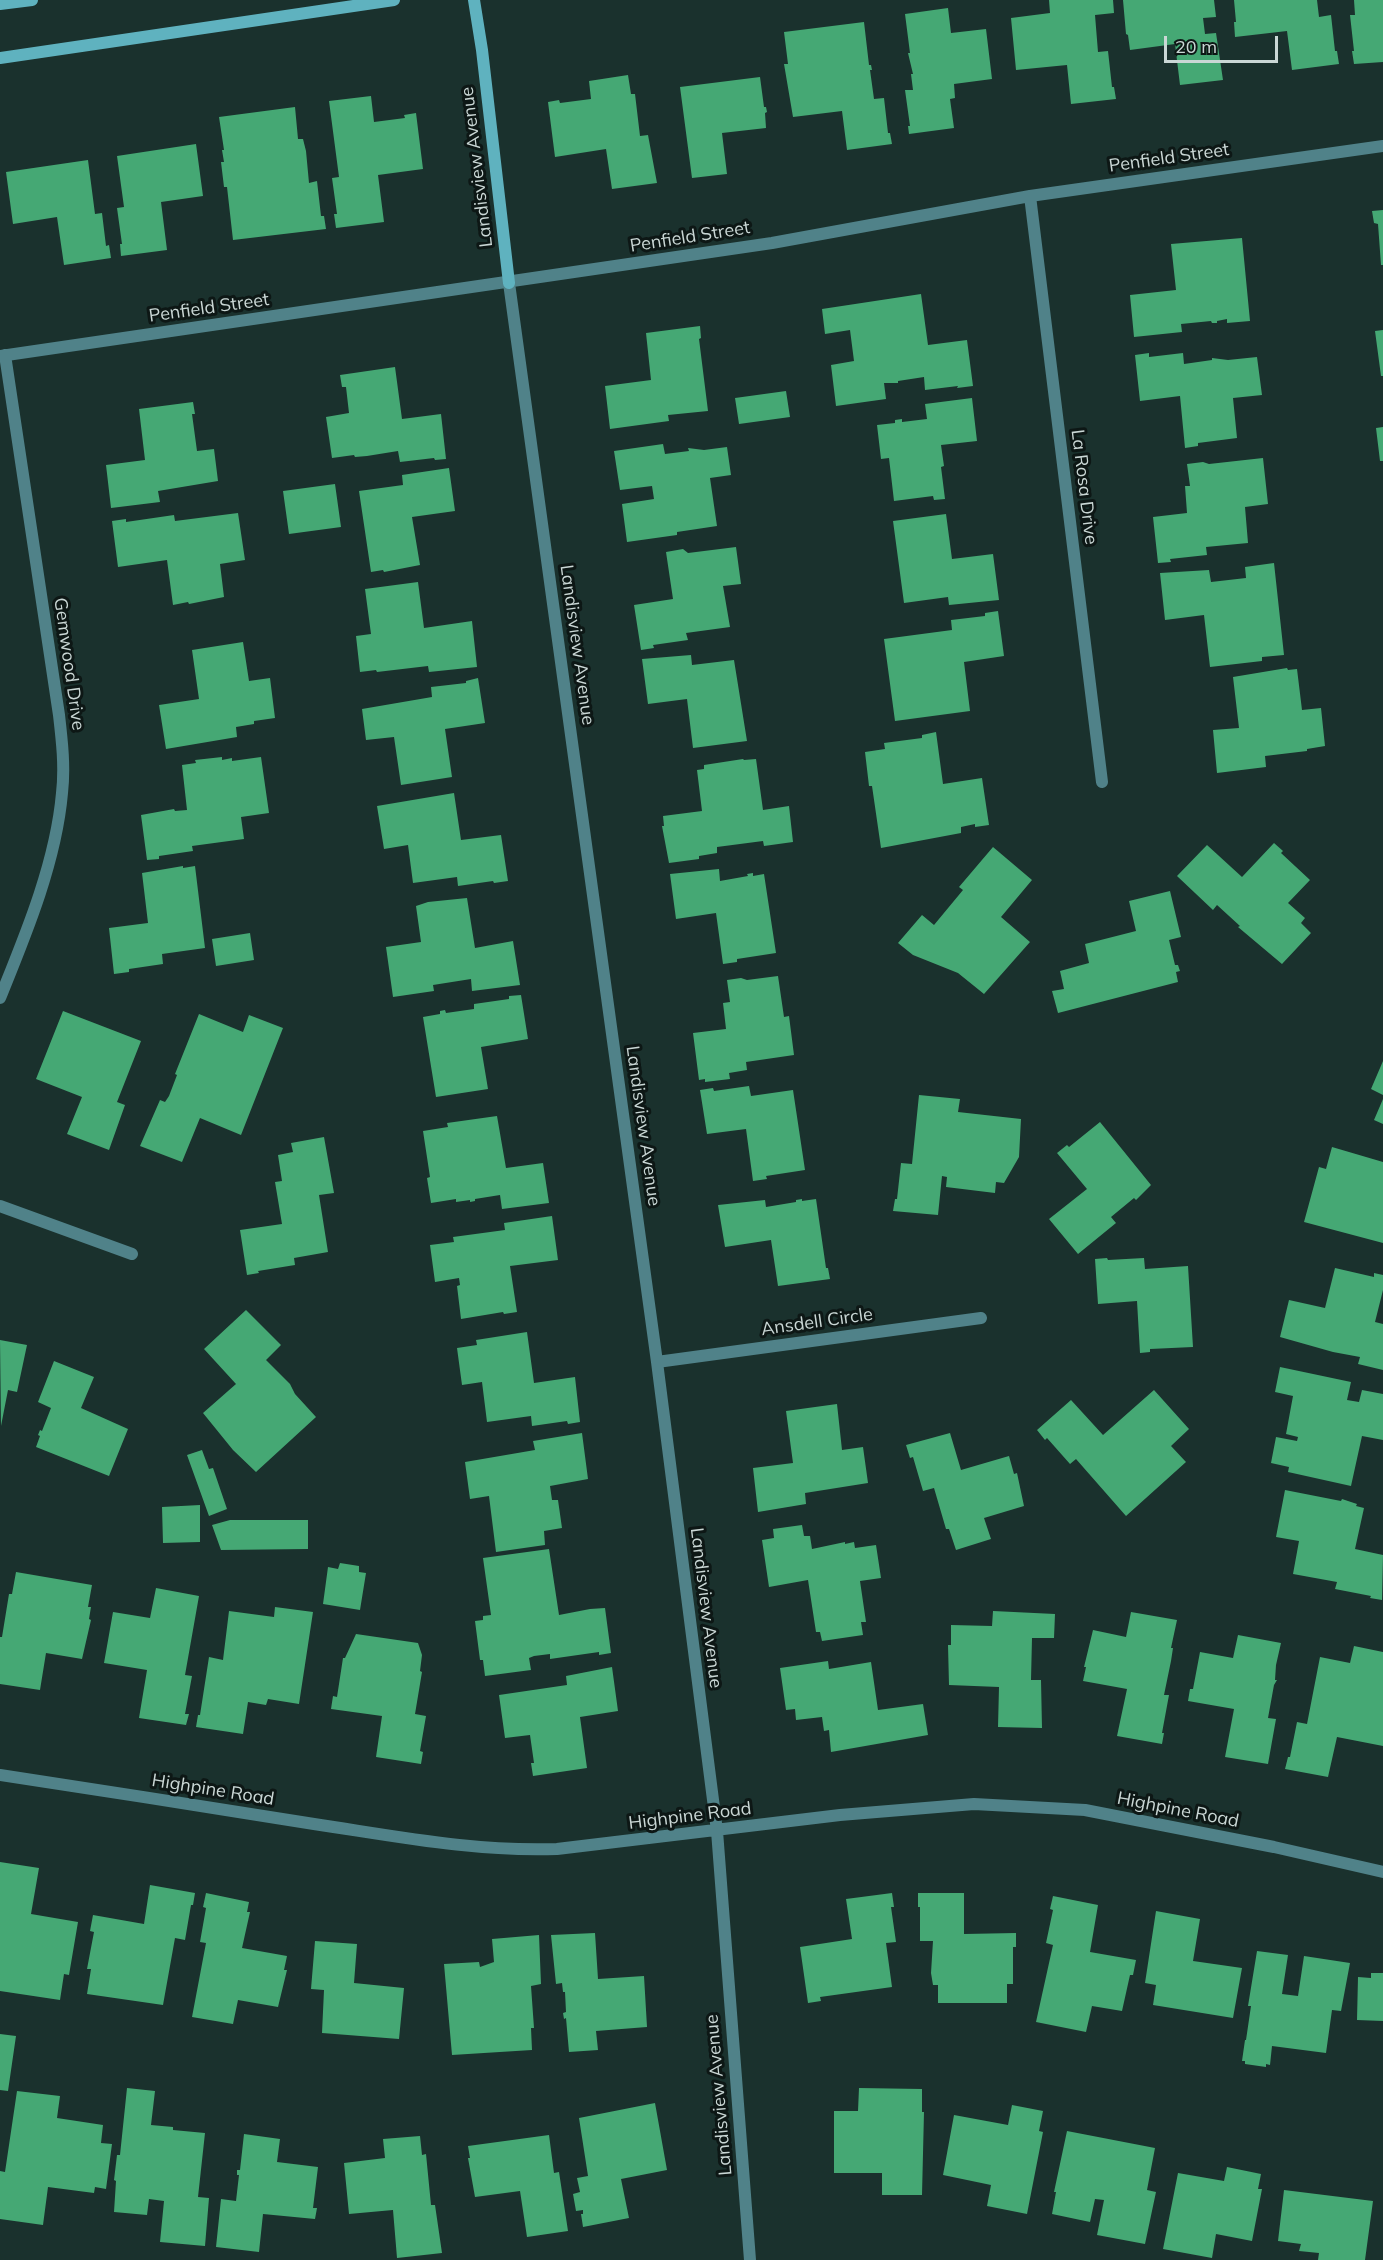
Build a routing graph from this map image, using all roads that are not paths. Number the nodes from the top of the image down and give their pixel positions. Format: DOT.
graph roads {
  1 [pos="32,0"];
  2 [pos="394,0"];
  3 [pos="474,0"];
  4 [pos="0,4"];
  5 [pos="0,58"];
  6 [pos="1383,146"];
  7 [pos="1030,196"];
  8 [pos="509,283"];
  9 [pos="3,355"];
  10 [pos="1102,782"];
  11 [pos="5,970"];
  12 [pos="0,998"];
  13 [pos="0,1206"];
  14 [pos="132,1254"];
  15 [pos="981,1318"];
  16 [pos="657,1362"];
  17 [pos="0,1775"];
  18 [pos="717,1831"];
  19 [pos="1383,1872"];
  20 [pos="750,2260"];
  1 -- 4 [label="main road"];
  2 -- 5 [label="main road"];
  3 -- 8 [label="main road, Landisview Avenue"];
  6 -- 7 [label="street, Penfield Street"];
  7 -- 8 [label="street, Penfield Street"];
  7 -- 10 [label="street, La Rosa Drive"];
  8 -- 9 [label="street, Penfield Street"];
  8 -- 16 [label="street, Landisview Avenue"];
  9 -- 11 [label="street, Gemwood Drive"];
  11 -- 12 [label="street, Gemwood Drive"];
  13 -- 14 [label="street"];
  15 -- 16 [label="street, Ansdell Circle"];
  16 -- 18 [label="street, Landisview Avenue"];
  17 -- 18 [label="street, Highpine Road"];
  18 -- 19 [label="street, Highpine Road"];
  18 -- 20 [label="street, Landisview Avenue"];
}
